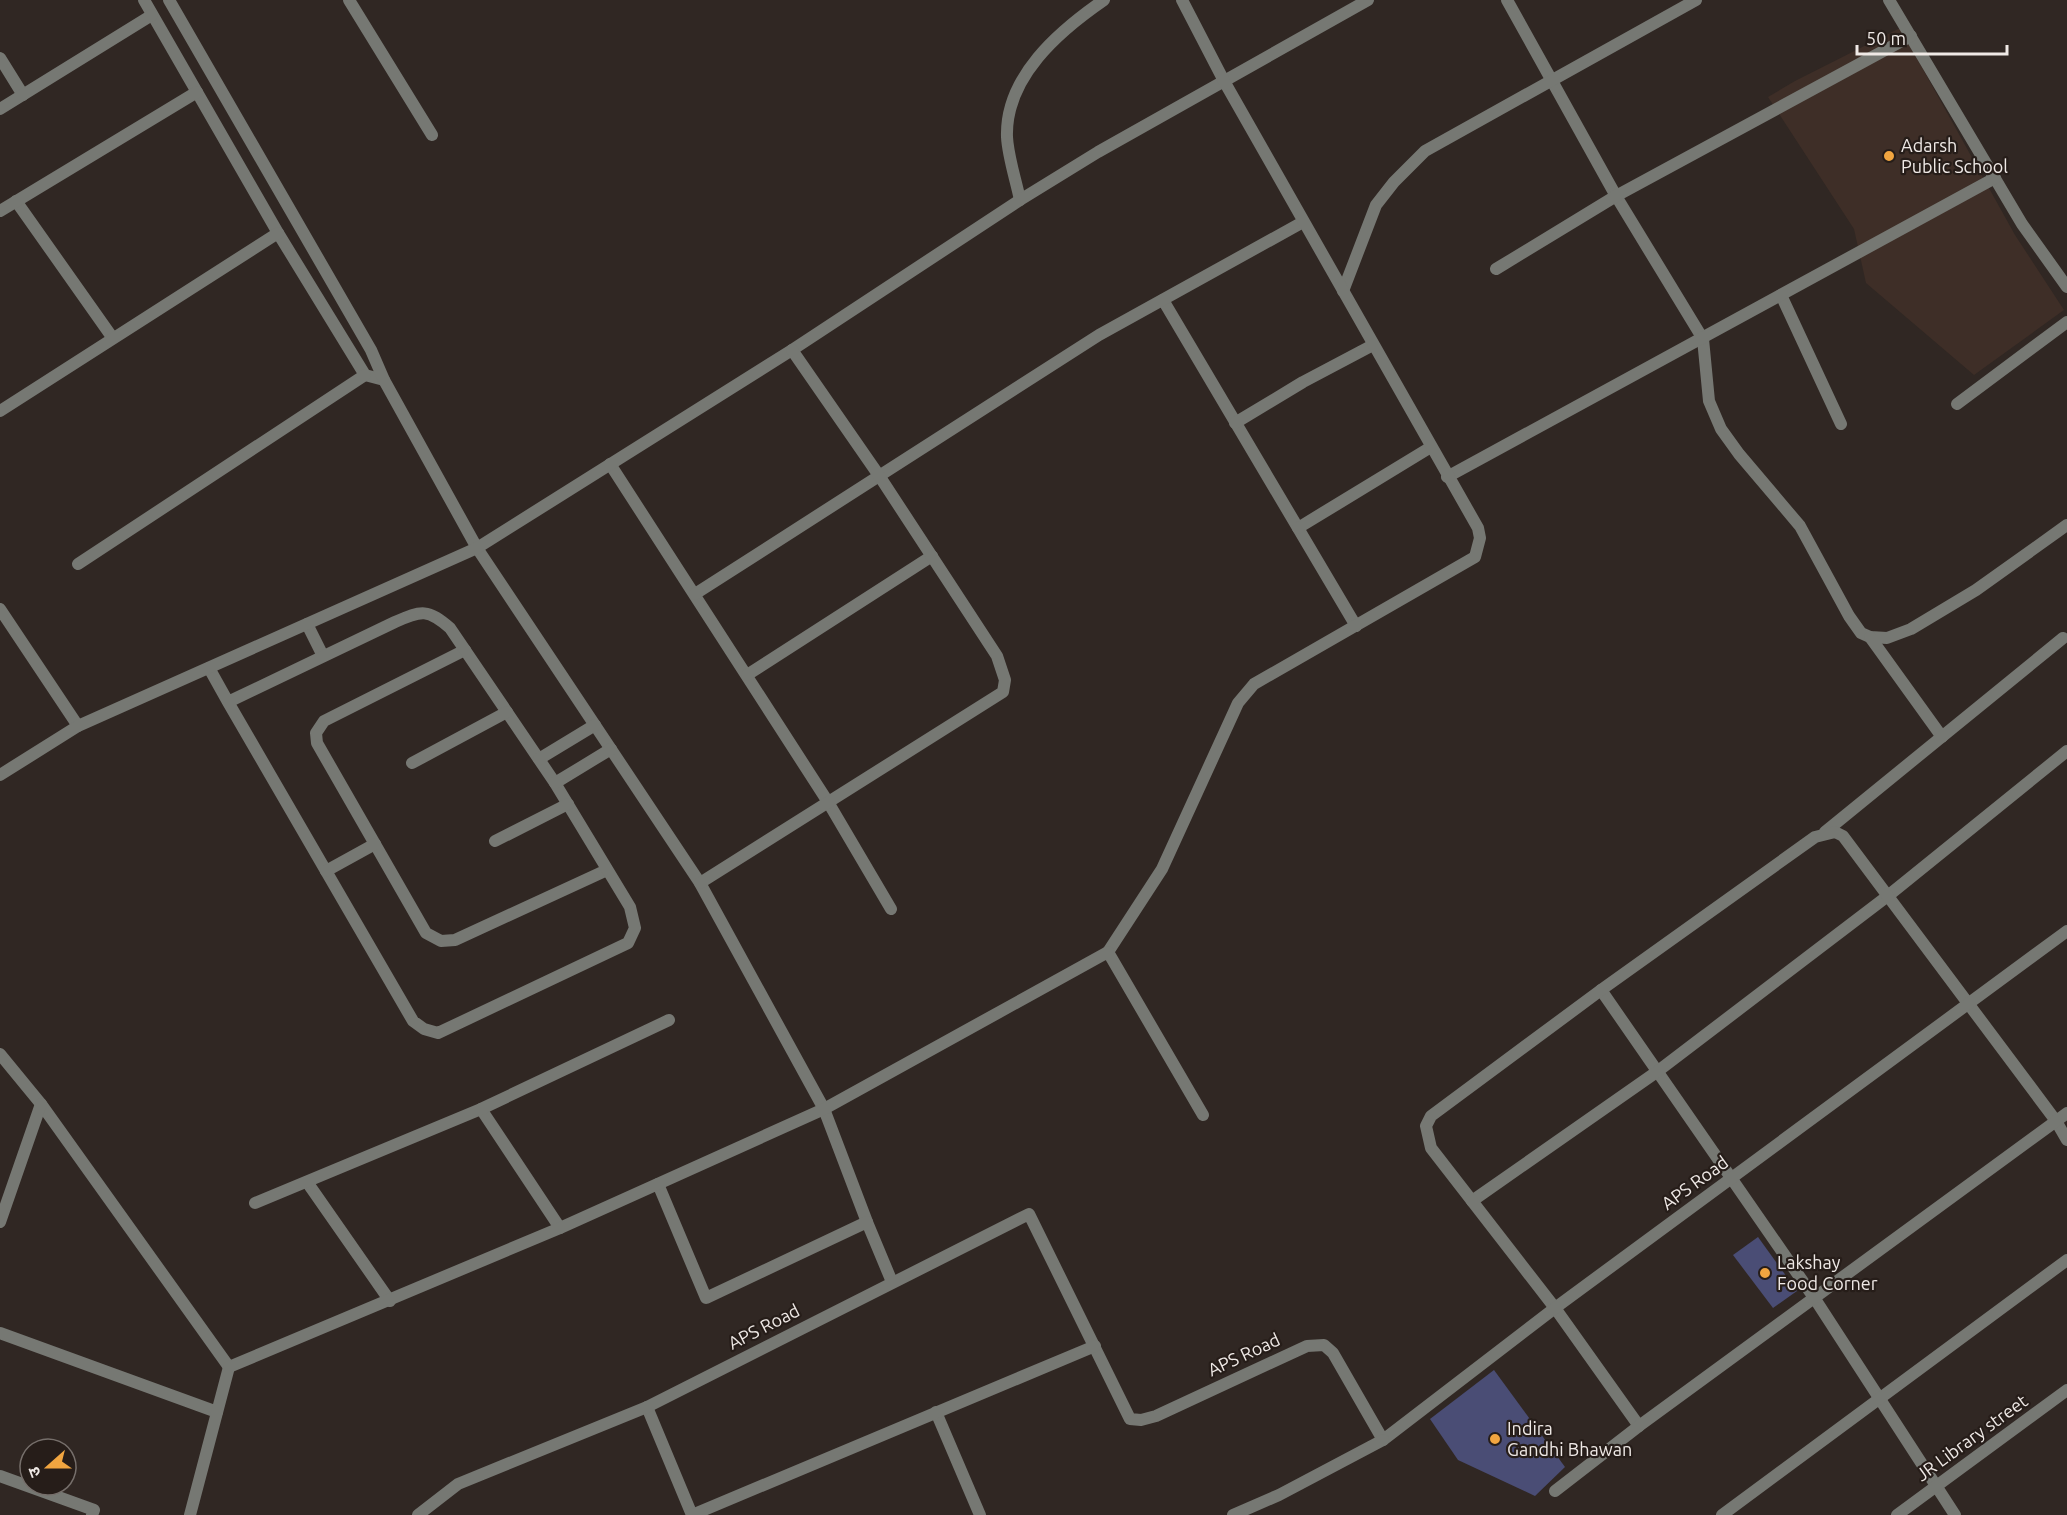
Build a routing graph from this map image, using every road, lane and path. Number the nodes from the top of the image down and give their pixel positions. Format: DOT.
graph roads {
  1 [pos="144,0"];
  2 [pos="169,0"];
  3 [pos="349,0"];
  4 [pos="1104,0"];
  5 [pos="1182,0"];
  6 [pos="1368,0"];
  7 [pos="1507,0"];
  8 [pos="1696,0"];
  9 [pos="1889,0"];
  10 [pos="152,15"];
  11 [pos="1911,36"];
  12 [pos="0,58"];
  13 [pos="1224,81"];
  14 [pos="1554,81"];
  15 [pos="197,92"];
  16 [pos="23,95"];
  17 [pos="0,109"];
  18 [pos="432,135"];
  19 [pos="1995,178"];
  20 [pos="1616,196"];
  21 [pos="1020,200"];
  22 [pos="16,201"];
  23 [pos="0,211"];
  24 [pos="1303,222"];
  25 [pos="278,233"];
  26 [pos="1496,269"];
  27 [pos="2067,287"];
  28 [pos="1343,291"];
  29 [pos="1781,295"];
  30 [pos="1163,300"];
  31 [pos="2067,322"];
  32 [pos="112,337"];
  33 [pos="1703,339"];
  34 [pos="1373,345"];
  35 [pos="792,350"];
  36 [pos="365,375"];
  37 [pos="384,380"];
  38 [pos="1958,404"];
  39 [pos="0,411"];
  40 [pos="1235,423"];
  41 [pos="1841,424"];
  42 [pos="1431,447"];
  43 [pos="610,464"];
  44 [pos="880,477"];
  45 [pos="1447,477"];
  46 [pos="2067,525"];
  47 [pos="1298,528"];
  48 [pos="477,548"];
  49 [pos="932,556"];
  50 [pos="78,564"];
  51 [pos="695,594"];
  52 [pos="0,609"];
  53 [pos="307,624"];
  54 [pos="1356,626"];
  55 [pos="1870,637"];
  56 [pos="2063,638"];
  57 [pos="465,650"];
  58 [pos="324,656"];
  59 [pos="208,668"];
  60 [pos="747,675"];
  61 [pos="228,702"];
  62 [pos="507,712"];
  63 [pos="595,725"];
  64 [pos="78,726"];
  65 [pos="1942,737"];
  66 [pos="611,749"];
  67 [pos="2067,751"];
  68 [pos="539,759"];
  69 [pos="412,763"];
  70 [pos="0,776"];
  71 [pos="555,783"];
  72 [pos="828,802"];
  73 [pos="568,804"];
  74 [pos="1825,832"];
  75 [pos="495,841"];
  76 [pos="375,844"];
  77 [pos="607,870"];
  78 [pos="326,871"];
  79 [pos="700,883"];
  80 [pos="1889,895"];
  81 [pos="891,909"];
  82 [pos="2067,931"];
  83 [pos="1108,952"];
  84 [pos="1601,990"];
  85 [pos="1968,1006"];
  86 [pos="669,1020"];
  87 [pos="0,1054"];
  88 [pos="1658,1071"];
  89 [pos="41,1104"];
  90 [pos="481,1109"];
  91 [pos="824,1109"];
  92 [pos="2067,1113"];
  93 [pos="1203,1115"];
  94 [pos="2056,1121"];
  95 [pos="2067,1140"];
  96 [pos="1731,1178"];
  97 [pos="307,1182"];
  98 [pos="658,1184"];
  99 [pos="1473,1201"];
  100 [pos="255,1203"];
  101 [pos="0,1222"];
  102 [pos="867,1222"];
  103 [pos="560,1228"];
  104 [pos="2067,1260"];
  105 [pos="892,1282"];
  106 [pos="1815,1299"];
  107 [pos="390,1301"];
  108 [pos="1555,1308"];
  109 [pos="0,1333"];
  110 [pos="1095,1346"];
  111 [pos="229,1367"];
  112 [pos="2067,1390"];
  113 [pos="1879,1397"];
  114 [pos="647,1407"];
  115 [pos="217,1412"];
  116 [pos="936,1412"];
  117 [pos="1640,1426"];
  118 [pos="1383,1440"];
  119 [pos="0,1476"];
  120 [pos="1936,1486"];
  121 [pos="1556,1491"];
  122 [pos="96,1513"];
  123 [pos="190,1515"];
  124 [pos="418,1515"];
  125 [pos="692,1515"];
  126 [pos="980,1515"];
  127 [pos="1233,1515"];
  128 [pos="1722,1515"];
  129 [pos="1898,1515"];
  130 [pos="1955,1515"];
  1 -- 10 [label="street"];
  2 -- 37 [label="street"];
  3 -- 18 [label="street"];
  4 -- 21 [label="street"];
  5 -- 13 [label="street"];
  6 -- 13 [label="street"];
  7 -- 14 [label="street"];
  8 -- 14 [label="street"];
  9 -- 11 [label="street"];
  10 -- 15 [label="street"];
  10 -- 16 [label="street"];
  11 -- 19 [label="street"];
  11 -- 20 [label="street"];
  12 -- 16 [label="street"];
  13 -- 21 [label="street"];
  13 -- 24 [label="street"];
  14 -- 20 [label="street"];
  14 -- 28 [label="street"];
  15 -- 22 [label="street"];
  15 -- 25 [label="street"];
  16 -- 17 [label="street"];
  19 -- 27 [label="street"];
  19 -- 29 [label="street"];
  20 -- 26 [label="street"];
  20 -- 33 [label="street"];
  21 -- 35 [label="street"];
  22 -- 23 [label="street"];
  22 -- 32 [label="street"];
  24 -- 28 [label="street"];
  24 -- 30 [label="street"];
  25 -- 32 [label="street"];
  25 -- 36 [label="street"];
  28 -- 34 [label="street"];
  29 -- 33 [label="street"];
  29 -- 41 [label="street"];
  30 -- 40 [label="street"];
  30 -- 44 [label="street"];
  31 -- 38 [label="street"];
  32 -- 39 [label="street"];
  33 -- 45 [label="street"];
  33 -- 55 [label="street"];
  34 -- 40 [label="street"];
  34 -- 42 [label="street"];
  35 -- 43 [label="street"];
  35 -- 44 [label="street"];
  36 -- 37 [label="street"];
  36 -- 50 [label="street"];
  37 -- 48 [label="street"];
  40 -- 47 [label="street"];
  42 -- 45 [label="street"];
  42 -- 47 [label="street"];
  43 -- 48 [label="street"];
  43 -- 51 [label="street"];
  44 -- 49 [label="street"];
  44 -- 51 [label="street"];
  45 -- 54 [label="street"];
  46 -- 55 [label="street"];
  47 -- 54 [label="street"];
  48 -- 53 [label="street"];
  48 -- 63 [label="street"];
  49 -- 60 [label="street"];
  49 -- 72 [label="street"];
  51 -- 60 [label="street"];
  52 -- 64 [label="street"];
  53 -- 58 [label="street"];
  53 -- 59 [label="street"];
  54 -- 83 [label="street"];
  55 -- 65 [label="street"];
  56 -- 65 [label="street"];
  57 -- 58 [label="street"];
  57 -- 62 [label="street"];
  57 -- 76 [label="street"];
  58 -- 61 [label="street"];
  59 -- 61 [label="street"];
  59 -- 64 [label="street"];
  60 -- 72 [label="street"];
  61 -- 78 [label="street"];
  62 -- 68 [label="street"];
  62 -- 69 [label="street"];
  63 -- 66 [label="street"];
  63 -- 68 [label="street"];
  64 -- 70 [label="street"];
  65 -- 74 [label="street"];
  66 -- 71 [label="street"];
  66 -- 79 [label="street"];
  67 -- 80 [label="street"];
  68 -- 71 [label="street"];
  71 -- 73 [label="street"];
  72 -- 79 [label="street"];
  72 -- 81 [label="street"];
  73 -- 75 [label="street"];
  73 -- 77 [label="street"];
  74 -- 80 [label="street"];
  74 -- 84 [label="street"];
  76 -- 77 [label="street"];
  76 -- 78 [label="street"];
  77 -- 78 [label="street"];
  79 -- 91 [label="street"];
  80 -- 85 [label="street"];
  80 -- 88 [label="street"];
  82 -- 85 [label="street, APS Road"];
  83 -- 91 [label="street"];
  83 -- 93 [label="street"];
  84 -- 88 [label="street"];
  84 -- 99 [label="street"];
  85 -- 94 [label="street"];
  85 -- 96 [label="street, APS Road"];
  86 -- 90 [label="street"];
  87 -- 89 [label="street"];
  88 -- 96 [label="street"];
  88 -- 99 [label="street"];
  89 -- 101 [label="street"];
  89 -- 111 [label="street"];
  90 -- 97 [label="street"];
  90 -- 103 [label="street"];
  91 -- 98 [label="street"];
  91 -- 102 [label="street"];
  92 -- 94 [label="street"];
  94 -- 95 [label="street"];
  94 -- 106 [label="street"];
  96 -- 106 [label="street"];
  96 -- 108 [label="street, APS Road"];
  97 -- 100 [label="street"];
  97 -- 107 [label="street"];
  98 -- 102 [label="street"];
  98 -- 103 [label="street"];
  99 -- 108 [label="street"];
  102 -- 105 [label="street"];
  103 -- 107 [label="street"];
  104 -- 113 [label="street"];
  105 -- 110 [label="street, APS Road"];
  105 -- 114 [label="street, APS Road"];
  106 -- 113 [label="street"];
  106 -- 117 [label="street"];
  107 -- 111 [label="street"];
  108 -- 117 [label="street"];
  108 -- 118 [label="street, APS Road"];
  109 -- 115 [label="street"];
  110 -- 116 [label="street"];
  110 -- 118 [label="street, APS Road"];
  111 -- 115 [label="street"];
  112 -- 120 [label="street, JR Library street"];
  113 -- 120 [label="street"];
  113 -- 128 [label="street"];
  114 -- 124 [label="street, APS Road"];
  114 -- 125 [label="street"];
  115 -- 123 [label="street"];
  116 -- 125 [label="street"];
  116 -- 126 [label="street"];
  117 -- 121 [label="street"];
  118 -- 127 [label="street"];
  119 -- 122 [label="street"];
  120 -- 129 [label="street, JR Library street"];
  120 -- 130 [label="street"];
}
